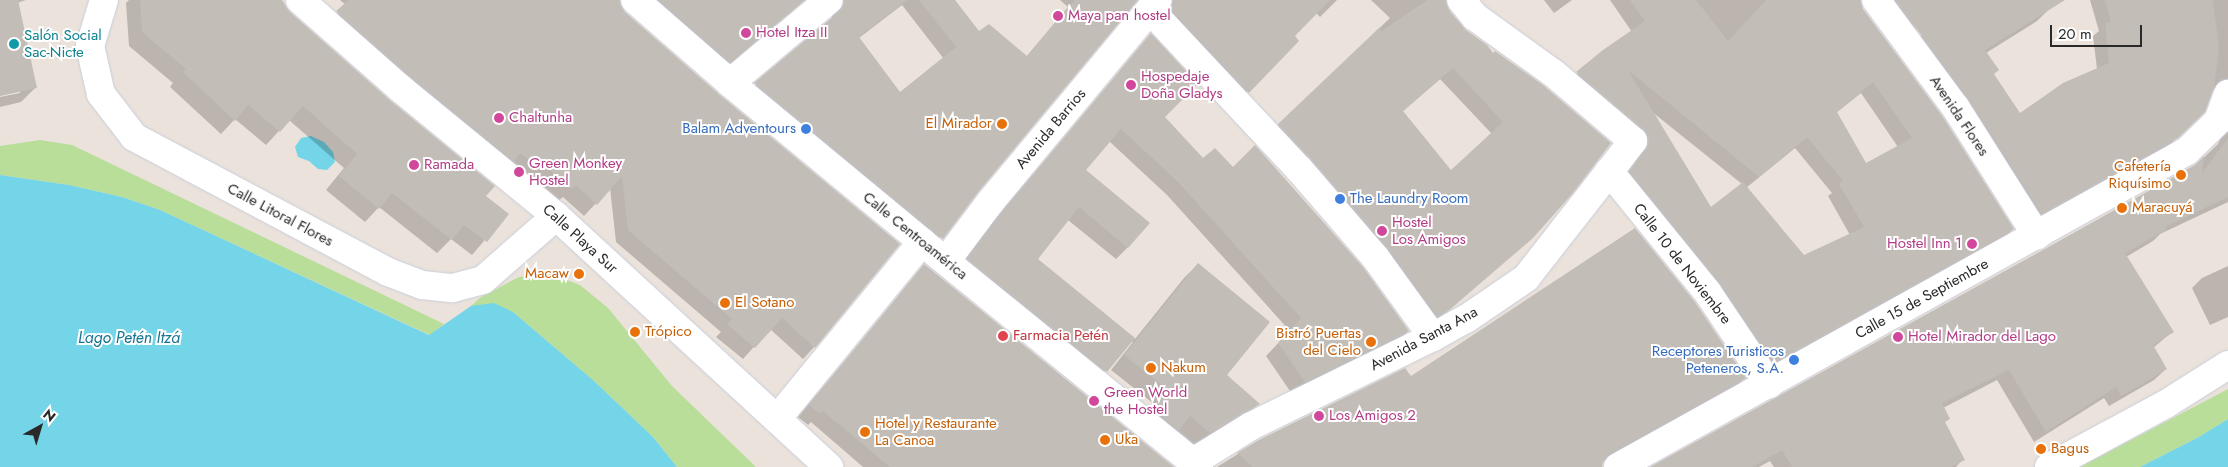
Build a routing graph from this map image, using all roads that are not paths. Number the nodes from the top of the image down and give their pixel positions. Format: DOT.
graph roads {
  1 [pos="104,0"];
  2 [pos="635,0"];
  3 [pos="830,0"];
  4 [pos="1461,0"];
  5 [pos="1876,0"];
  6 [pos="305,1"];
  7 [pos="1154,5"];
  8 [pos="730,83"];
  9 [pos="2228,94"];
  10 [pos="1609,171"];
  11 [pos="556,216"];
  12 [pos="2037,236"];
  13 [pos="922,242"];
  14 [pos="946,261"];
  15 [pos="1433,338"];
  16 [pos="2228,365"];
  17 [pos="1769,384"];
  18 [pos="777,419"];
  19 [pos="1196,464"];
  20 [pos="828,467"];
  21 [pos="1618,467"];
  22 [pos="2049,467"];
  1 -- 11 [label="street, Calle Litoral Flores"];
  2 -- 8 [label="street, Calle Centroamérica"];
  3 -- 8 [label="street"];
  4 -- 10 [label="street, Avenida Santa Ana"];
  5 -- 12 [label="street, Avenida Flores"];
  6 -- 11 [label="street, Calle Playa Sur"];
  7 -- 14 [label="street, Avenida Barrios"];
  7 -- 15 [label="street"];
  8 -- 13 [label="street, Calle Centroamérica"];
  9 -- 12 [label="street, Calle 15 de Septiembre"];
  10 -- 15 [label="street, Avenida Santa Ana"];
  10 -- 17 [label="street, Calle 10 de Noviembre"];
  11 -- 18 [label="street, Calle Playa Sur"];
  12 -- 17 [label="street, Calle 15 de Septiembre"];
  13 -- 14 [label="street, Calle Centroamérica"];
  13 -- 18 [label="street"];
  14 -- 19 [label="street, Calle Centroamérica"];
  15 -- 19 [label="street, Avenida Santa Ana"];
  16 -- 22 [label="street"];
  17 -- 21 [label="street, Calle 15 de Septiembre"];
  18 -- 20 [label="street, Calle Playa Sur"];
}
